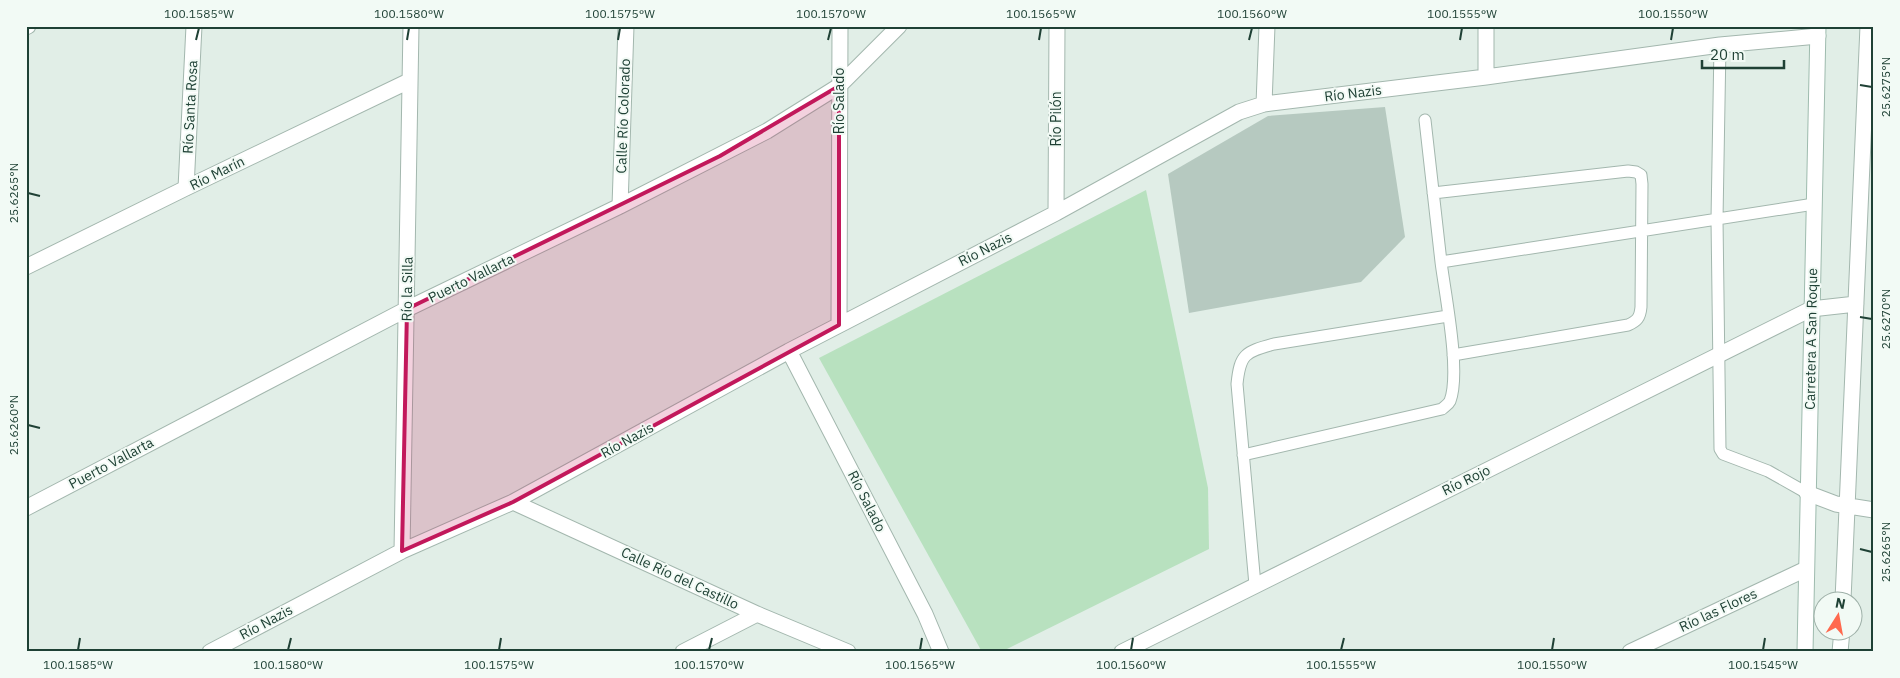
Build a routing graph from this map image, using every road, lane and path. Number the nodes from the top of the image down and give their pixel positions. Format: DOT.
graph roads {
  1 [pos="194,26"];
  2 [pos="411,26"];
  3 [pos="626,26"];
  4 [pos="840,26"];
  5 [pos="899,26"];
  6 [pos="1057,26"];
  7 [pos="1267,26"];
  8 [pos="1486,26"];
  9 [pos="1868,26"];
  10 [pos="1818,31"];
  11 [pos="1720,45"];
  12 [pos="1486,77"];
  13 [pos="409,81"];
  14 [pos="839,86"];
  15 [pos="1264,104"];
  16 [pos="1426,120"];
  17 [pos="186,188"];
  18 [pos="1433,193"];
  19 [pos="1814,204"];
  20 [pos="620,206"];
  21 [pos="1056,213"];
  22 [pos="1717,219"];
  23 [pos="1643,231"];
  24 [pos="1441,262"];
  25 [pos="26,267"];
  26 [pos="1856,304"];
  27 [pos="406,309"];
  28 [pos="1811,309"];
  29 [pos="1448,316"];
  30 [pos="839,325"];
  31 [pos="790,352"];
  32 [pos="1453,355"];
  33 [pos="1718,355"];
  34 [pos="1243,455"];
  35 [pos="1807,493"];
  36 [pos="513,502"];
  37 [pos="1847,507"];
  38 [pos="26,508"];
  39 [pos="1874,510"];
  40 [pos="402,551"];
  41 [pos="1806,569"];
  42 [pos="1256,585"];
  43 [pos="1843,590"];
  44 [pos="758,614"];
  45 [pos="210,652"];
  46 [pos="683,652"];
  47 [pos="848,652"];
  48 [pos="941,652"];
  49 [pos="1122,652"];
  50 [pos="1630,652"];
  51 [pos="1805,652"];
  1 -- 17 [label="street, Río Santa Rosa"];
  2 -- 13 [label="street, Río la Silla"];
  3 -- 20 [label="street, Calle Río Colorado"];
  4 -- 14 [label="street, Río Salado"];
  5 -- 14 [label="street, Puerto Vallarta"];
  6 -- 21 [label="street, Río Pilón"];
  7 -- 15 [label="street"];
  8 -- 12 [label="street"];
  9 -- 26 [label="street"];
  10 -- 11 [label="street, Río Nazis"];
  10 -- 19 [label="street, Carretera A San Roque"];
  11 -- 12 [label="street, Río Nazis"];
  11 -- 22 [label="lane"];
  12 -- 15 [label="street, Río Nazis"];
  13 -- 17 [label="street, Río Marín"];
  13 -- 27 [label="street, Río la Silla"];
  14 -- 20 [label="street, Puerto Vallarta"];
  14 -- 30 [label="street, Río Salado"];
  15 -- 21 [label="street, Río Nazis"];
  16 -- 18 [label="lane"];
  17 -- 25 [label="street, Río Marín"];
  18 -- 23 [label="lane"];
  18 -- 24 [label="lane"];
  19 -- 22 [label="lane"];
  19 -- 28 [label="street, Carretera A San Roque"];
  20 -- 27 [label="street, Puerto Vallarta"];
  21 -- 30 [label="street, Río Nazis"];
  22 -- 23 [label="lane"];
  22 -- 33 [label="lane"];
  23 -- 24 [label="lane"];
  23 -- 32 [label="lane"];
  24 -- 29 [label="lane"];
  26 -- 28 [label="street, Río Rojo"];
  26 -- 37 [label="street"];
  27 -- 38 [label="street, Puerto Vallarta"];
  27 -- 40 [label="street, Río la Silla"];
  28 -- 33 [label="street, Río Rojo"];
  28 -- 35 [label="street, Carretera A San Roque"];
  29 -- 32 [label="lane"];
  29 -- 34 [label="lane"];
  30 -- 31 [label="street, Río Nazis"];
  31 -- 36 [label="street, Río Nazis"];
  31 -- 48 [label="street, Río Salado"];
  32 -- 34 [label="lane"];
  33 -- 35 [label="lane"];
  33 -- 42 [label="street, Río Rojo"];
  34 -- 42 [label="lane"];
  35 -- 37 [label="street"];
  35 -- 41 [label="street, Carretera A San Roque"];
  36 -- 40 [label="street, Río Nazis"];
  36 -- 44 [label="street, Calle Río del Castillo"];
  37 -- 39 [label="street"];
  37 -- 43 [label="street"];
  40 -- 45 [label="street, Río Nazis"];
  41 -- 50 [label="street, Río las Flores"];
  41 -- 51 [label="street, Carretera A San Roque"];
  42 -- 49 [label="street, Río Rojo"];
  44 -- 46 [label="street"];
  44 -- 47 [label="street, Calle Río del Castillo"];
}
